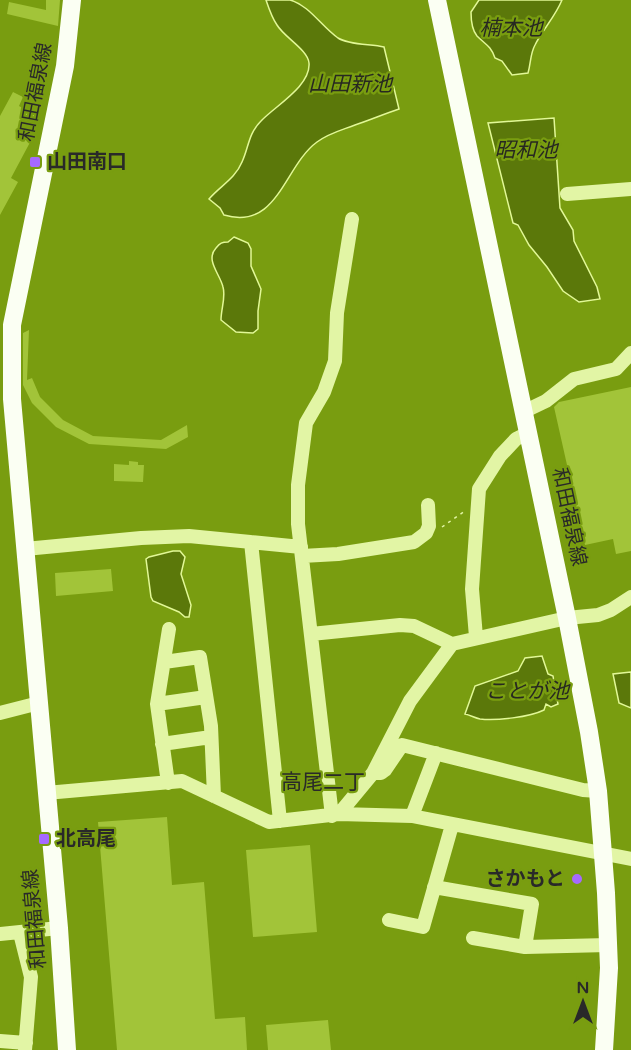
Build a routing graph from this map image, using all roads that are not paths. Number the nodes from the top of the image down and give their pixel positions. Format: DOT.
graph roads {
  1 [pos="72,0"];
  2 [pos="437,0"];
  3 [pos="631,189"];
  4 [pos="567,194"];
  5 [pos="352,219"];
  6 [pos="631,353"];
  7 [pos="523,412"];
  8 [pos="528,433"];
  9 [pos="428,505"];
  10 [pos="251,542"];
  11 [pos="25,549"];
  12 [pos="302,551"];
  13 [pos="631,598"];
  14 [pos="567,618"];
  15 [pos="169,628"];
  16 [pos="311,634"];
  17 [pos="476,638"];
  18 [pos="452,644"];
  19 [pos="164,662"];
  20 [pos="206,696"];
  21 [pos="39,703"];
  22 [pos="157,704"];
  23 [pos="0,713"];
  24 [pos="211,737"];
  25 [pos="162,744"];
  26 [pos="436,753"];
  27 [pos="373,773"];
  28 [pos="168,783"];
  29 [pos="598,791"];
  30 [pos="46,793"];
  31 [pos="214,796"];
  32 [pos="335,815"];
  33 [pos="412,816"];
  34 [pos="280,821"];
  35 [pos="452,825"];
  36 [pos="604,855"];
  37 [pos="631,860"];
  38 [pos="434,887"];
  39 [pos="389,920"];
  40 [pos="59,928"];
  41 [pos="20,933"];
  42 [pos="0,934"];
  43 [pos="473,938"];
  44 [pos="608,945"];
  45 [pos="525,947"];
  46 [pos="0,1041"];
  47 [pos="25,1046"];
  48 [pos="67,1050"];
  49 [pos="604,1050"];
  1 -- 11 [label="main road, 和田福泉線"];
  2 -- 7 [label="main road, 和田福泉線"];
  3 -- 4 [label="street"];
  5 -- 12 [label="street"];
  6 -- 7 [label="street"];
  7 -- 8 [label="main road, 和田福泉線"];
  8 -- 14 [label="main road, 和田福泉線"];
  8 -- 17 [label="street"];
  9 -- 12 [label="street"];
  10 -- 11 [label="street"];
  10 -- 12 [label="street"];
  10 -- 34 [label="street"];
  11 -- 21 [label="main road, 和田福泉線"];
  12 -- 16 [label="street"];
  13 -- 14 [label="street"];
  14 -- 17 [label="street"];
  14 -- 29 [label="main road, 和田福泉線"];
  15 -- 19 [label="street"];
  16 -- 18 [label="street"];
  16 -- 32 [label="street"];
  17 -- 18 [label="street"];
  18 -- 27 [label="street"];
  19 -- 20 [label="street"];
  19 -- 22 [label="street"];
  20 -- 22 [label="street"];
  20 -- 24 [label="street"];
  21 -- 23 [label="street"];
  21 -- 30 [label="main road, 和田福泉線"];
  22 -- 25 [label="street"];
  24 -- 25 [label="street"];
  24 -- 31 [label="street"];
  25 -- 28 [label="street"];
  26 -- 27 [label="street"];
  26 -- 29 [label="street"];
  26 -- 33 [label="street"];
  27 -- 32 [label="street"];
  28 -- 30 [label="street"];
  28 -- 31 [label="street"];
  29 -- 36 [label="main road, 和田福泉線"];
  30 -- 40 [label="main road, 和田福泉線"];
  31 -- 34 [label="street"];
  32 -- 33 [label="street"];
  32 -- 34 [label="street"];
  33 -- 35 [label="street"];
  35 -- 36 [label="street"];
  35 -- 38 [label="street"];
  36 -- 37 [label="street"];
  36 -- 44 [label="main road, 和田福泉線"];
  38 -- 39 [label="street"];
  38 -- 45 [label="street"];
  40 -- 41 [label="street"];
  40 -- 48 [label="main road, 和田福泉線"];
  41 -- 42 [label="street"];
  41 -- 47 [label="street"];
  43 -- 45 [label="street"];
  44 -- 45 [label="street"];
  44 -- 49 [label="main road, 和田福泉線"];
  46 -- 47 [label="street"];
}
